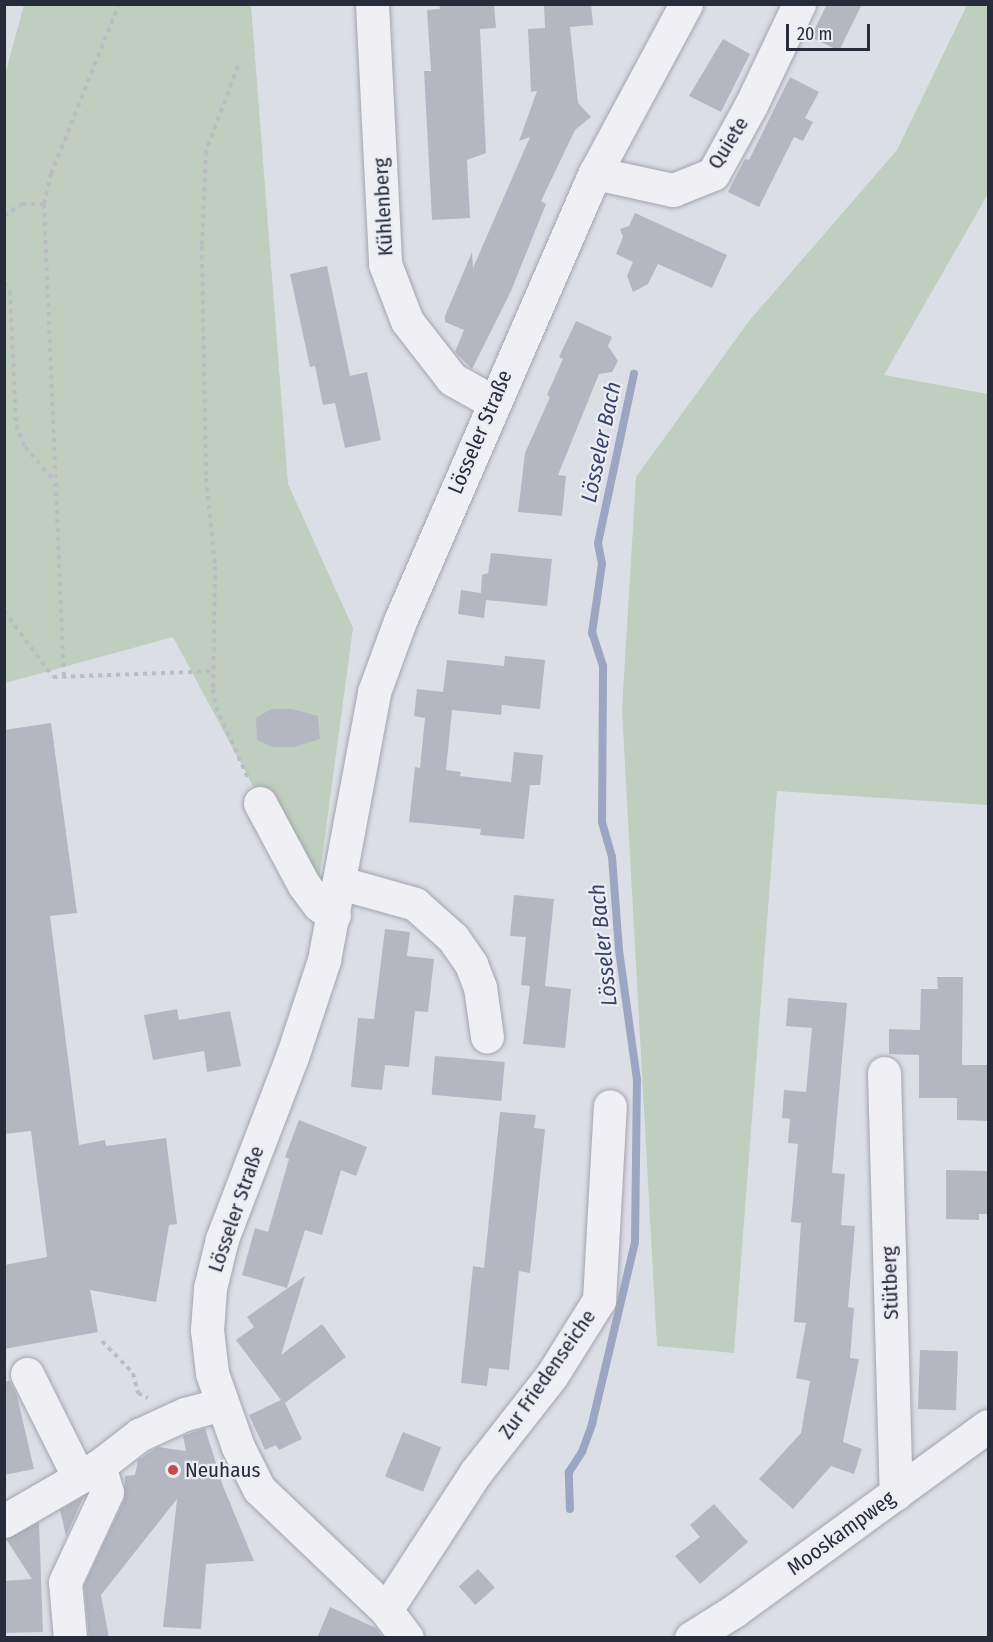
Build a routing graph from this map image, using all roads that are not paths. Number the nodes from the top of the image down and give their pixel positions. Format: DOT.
graph roads {
  1 [pos="372,4"];
  2 [pos="686,4"];
  3 [pos="799,4"];
  4 [pos="595,173"];
  5 [pos="493,402"];
  6 [pos="260,803"];
  7 [pos="341,883"];
  8 [pos="334,915"];
  9 [pos="487,1037"];
  10 [pos="884,1073"];
  11 [pos="610,1106"];
  12 [pos="27,1374"];
  13 [pos="222,1404"];
  14 [pos="988,1426"];
  15 [pos="89,1472"];
  16 [pos="896,1494"];
  17 [pos="4,1521"];
  18 [pos="386,1610"];
  19 [pos="70,1638"];
  20 [pos="407,1638"];
  21 [pos="691,1638"];
  1 -- 5 [label="street, Kühlenberg"];
  2 -- 4 [label="street, Lösseler Straße"];
  3 -- 4 [label="street, Quiete"];
  4 -- 5 [label="street, Lösseler Straße"];
  5 -- 7 [label="street, Lösseler Straße"];
  6 -- 8 [label="street"];
  7 -- 8 [label="street, Lösseler Straße"];
  7 -- 9 [label="street"];
  8 -- 13 [label="street, Lösseler Straße"];
  10 -- 16 [label="street, Stütberg"];
  11 -- 18 [label="street, Zur Friedenseiche"];
  12 -- 15 [label="street"];
  13 -- 15 [label="street"];
  13 -- 18 [label="street"];
  14 -- 16 [label="street, Mooskampweg"];
  15 -- 17 [label="street"];
  15 -- 19 [label="street"];
  16 -- 21 [label="street, Mooskampweg"];
  18 -- 20 [label="street"];
}
